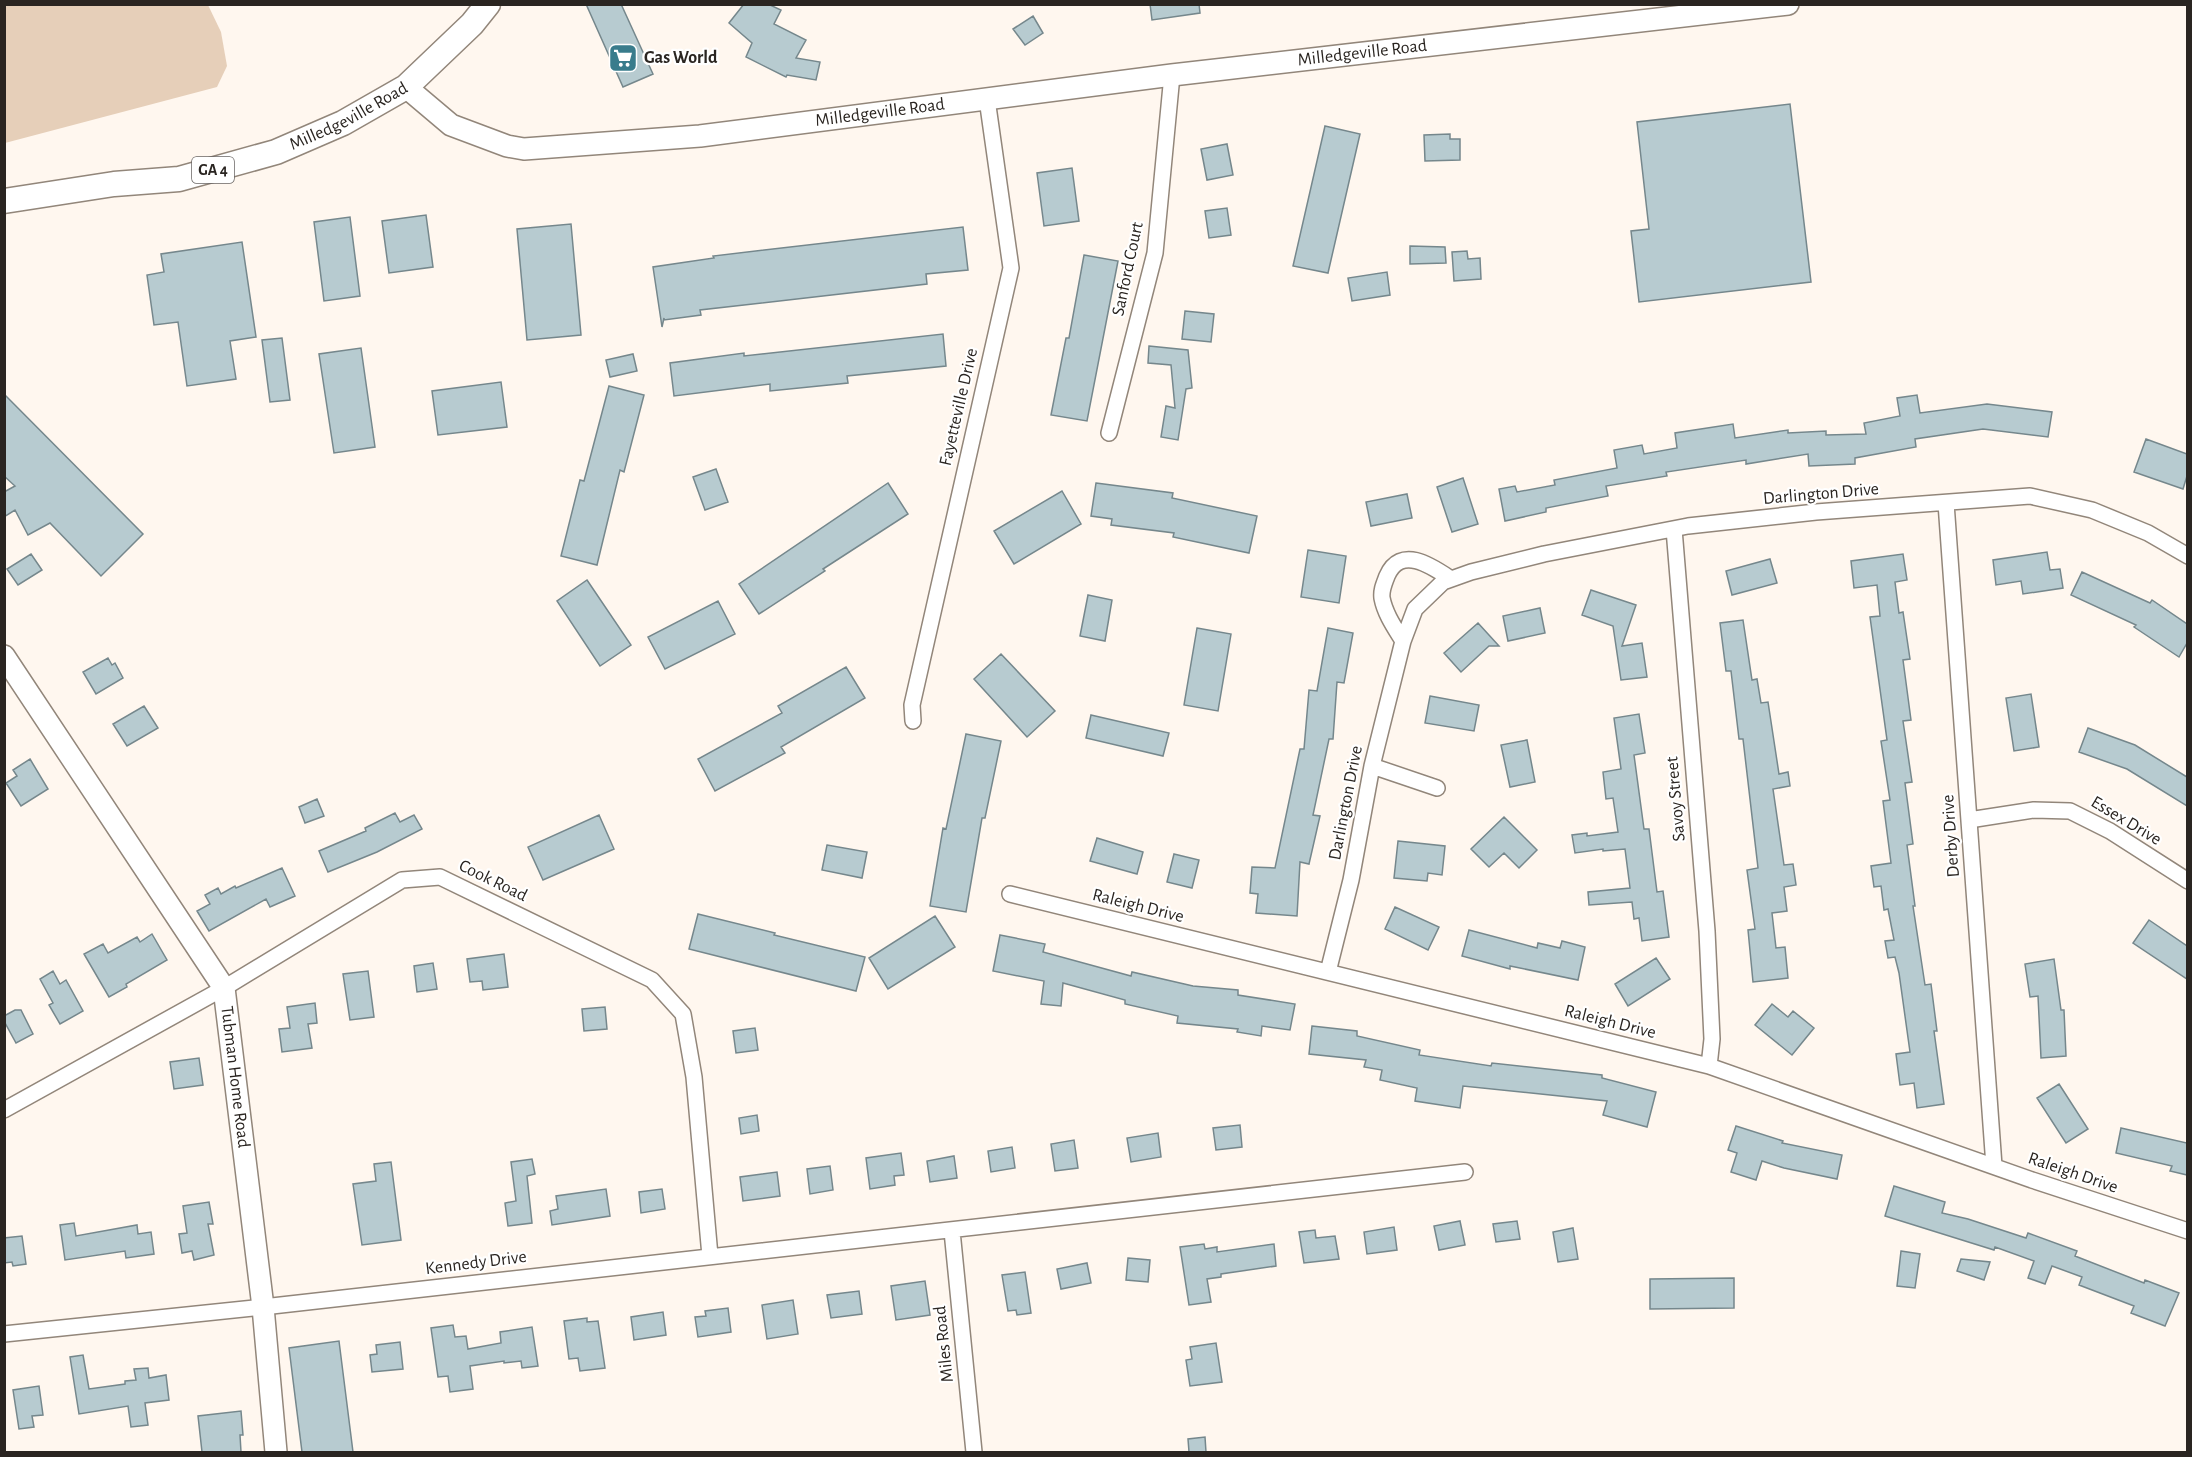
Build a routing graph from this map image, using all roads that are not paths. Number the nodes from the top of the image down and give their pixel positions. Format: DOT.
graph roads {
  1 [pos="488,4"];
  2 [pos="1788,4"];
  3 [pos="1172,75"];
  4 [pos="406,87"];
  5 [pos="987,99"];
  6 [pos="4,201"];
  7 [pos="1109,433"];
  8 [pos="1946,503"];
  9 [pos="1674,529"];
  10 [pos="2187,556"];
  11 [pos="1451,579"];
  12 [pos="1402,641"];
  13 [pos="4,656"];
  14 [pos="913,721"];
  15 [pos="1372,766"];
  16 [pos="1437,788"];
  17 [pos="1969,820"];
  18 [pos="2187,881"];
  19 [pos="1010,894"];
  20 [pos="1328,972"];
  21 [pos="224,988"];
  22 [pos="1708,1066"];
  23 [pos="4,1110"];
  24 [pos="1994,1166"];
  25 [pos="1465,1172"];
  26 [pos="952,1231"];
  27 [pos="2187,1231"];
  28 [pos="710,1256"];
  29 [pos="263,1307"];
  30 [pos="4,1334"];
  31 [pos="276,1452"];
  32 [pos="974,1452"];
  1 -- 4 [label="main road, GA 4"];
  2 -- 3 [label="street, Milledgeville Road"];
  3 -- 5 [label="street, Milledgeville Road"];
  3 -- 7 [label="street, Sanford Court"];
  4 -- 5 [label="street, Milledgeville Road"];
  4 -- 6 [label="main road, Milledgeville Road / GA 4"];
  5 -- 14 [label="street, Fayetteville Drive"];
  8 -- 9 [label="street, Darlington Drive"];
  8 -- 10 [label="street, Darlington Drive"];
  8 -- 17 [label="street, Derby Drive"];
  9 -- 11 [label="street, Darlington Drive"];
  9 -- 22 [label="street, Savoy Street"];
  11 -- 12 [label="street, Darlington Drive"];
  11 -- 12 [label="street"];
  12 -- 15 [label="street, Darlington Drive"];
  13 -- 21 [label="street, Tubman Home Road"];
  15 -- 16 [label="street"];
  15 -- 20 [label="street, Darlington Drive"];
  17 -- 18 [label="street, Essex Drive"];
  17 -- 24 [label="street, Derby Drive"];
  19 -- 20 [label="street, Raleigh Drive"];
  20 -- 22 [label="street, Raleigh Drive"];
  21 -- 23 [label="street, Cook Road"];
  21 -- 28 [label="street, Cook Road"];
  21 -- 29 [label="street, Tubman Home Road"];
  22 -- 24 [label="street, Raleigh Drive"];
  24 -- 27 [label="street, Raleigh Drive"];
  25 -- 26 [label="street, Kennedy Drive"];
  26 -- 28 [label="street, Kennedy Drive"];
  26 -- 32 [label="street, Miles Road"];
  28 -- 29 [label="street, Kennedy Drive"];
  29 -- 30 [label="street, Kennedy Drive"];
  29 -- 31 [label="street, Tubman Home Road"];
}
